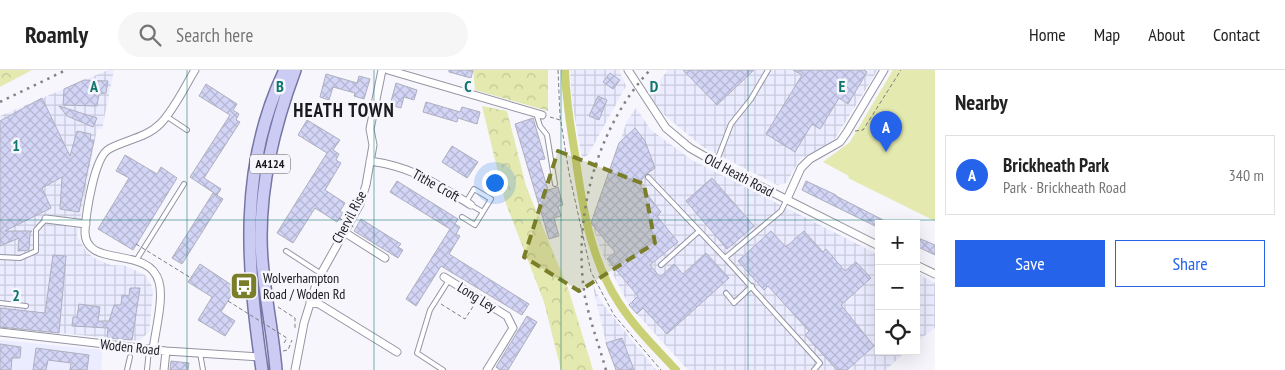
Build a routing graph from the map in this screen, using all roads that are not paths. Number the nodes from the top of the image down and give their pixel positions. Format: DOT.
graph roads {
  1 [pos="195,70"];
  2 [pos="285,70"];
  3 [pos="295,70"];
  4 [pos="382,70"];
  5 [pos="388,70"];
  6 [pos="628,70"];
  7 [pos="768,70"];
  8 [pos="884,70"];
  9 [pos="539,114"];
  10 [pos="166,116"];
  11 [pos="187,130"];
  12 [pos="370,161"];
  13 [pos="716,163"];
  14 [pos="648,177"];
  15 [pos="184,184"];
  16 [pos="555,184"];
  17 [pos="787,199"];
  18 [pos="468,204"];
  19 [pos="483,212"];
  20 [pos="462,217"];
  21 [pos="46,219"];
  22 [pos="86,224"];
  23 [pos="344,232"];
  24 [pos="698,232"];
  25 [pos="875,244"];
  26 [pos="286,251"];
  27 [pos="0,257"];
  28 [pos="385,258"];
  29 [pos="725,258"];
  30 [pos="137,260"];
  31 [pos="662,265"];
  32 [pos="920,267"];
  33 [pos="320,273"];
  34 [pos="935,274"];
  35 [pos="447,279"];
  36 [pos="752,286"];
  37 [pos="726,293"];
  38 [pos="310,302"];
  39 [pos="0,303"];
  40 [pos="26,306"];
  41 [pos="0,332"];
  42 [pos="151,350"];
  43 [pos="166,351"];
  44 [pos="397,352"];
  45 [pos="200,353"];
  46 [pos="130,357"];
  47 [pos="260,357"];
  48 [pos="276,365"];
  49 [pos="127,370"];
  50 [pos="147,370"];
  51 [pos="164,370"];
  52 [pos="203,370"];
  53 [pos="262,370"];
  54 [pos="295,370"];
  55 [pos="443,370"];
  56 [pos="487,370"];
  57 [pos="814,370"];
  1 -- 10 [label="street"];
  2 -- 47 [label="main road, A4124"];
  3 -- 48 [label="main road, A4124"];
  4 -- 12 [label="street, Chervil Rise"];
  5 -- 9 [label="street"];
  6 -- 13 [label="street, Old Heath Road"];
  7 -- 13 [label="lane"];
  8 -- 17 [label="street"];
  9 -- 16 [label="lane"];
  10 -- 11 [label="lane"];
  10 -- 22 [label="street"];
  12 -- 18 [label="street, Tithe Croft"];
  12 -- 23 [label="street, Chervil Rise"];
  13 -- 17 [label="street, Old Heath Road"];
  14 -- 24 [label="lane"];
  15 -- 30 [label="lane"];
  17 -- 25 [label="street, Old Heath Road"];
  17 -- 29 [label="lane"];
  18 -- 19 [label="lane"];
  18 -- 19 [label="lane"];
  19 -- 20 [label="lane"];
  21 -- 22 [label="street"];
  21 -- 27 [label="lane"];
  22 -- 30 [label="street"];
  23 -- 28 [label="street"];
  23 -- 33 [label="street, Chervil Rise"];
  24 -- 29 [label="lane"];
  24 -- 31 [label="lane"];
  26 -- 33 [label="lane"];
  29 -- 36 [label="lane"];
  30 -- 42 [label="street"];
  32 -- 34 [label="street"];
  33 -- 38 [label="street, Chervil Rise"];
  35 -- 55 [label="lane"];
  35 -- 56 [label="street, Long Ley"];
  36 -- 37 [label="lane"];
  36 -- 57 [label="lane"];
  38 -- 44 [label="street"];
  38 -- 54 [label="street, Chervil Rise"];
  39 -- 40 [label="lane"];
  41 -- 42 [label="street, Woden Road"];
  42 -- 43 [label="street, Woden Road"];
  42 -- 50 [label="lane"];
  43 -- 45 [label="street, Woden Road"];
  43 -- 51 [label="street"];
  45 -- 47 [label="street, Woden Road"];
  45 -- 52 [label="lane"];
  46 -- 49 [label="lane"];
  47 -- 48 [label="main road"];
  47 -- 53 [label="main road, A4124"];
}
